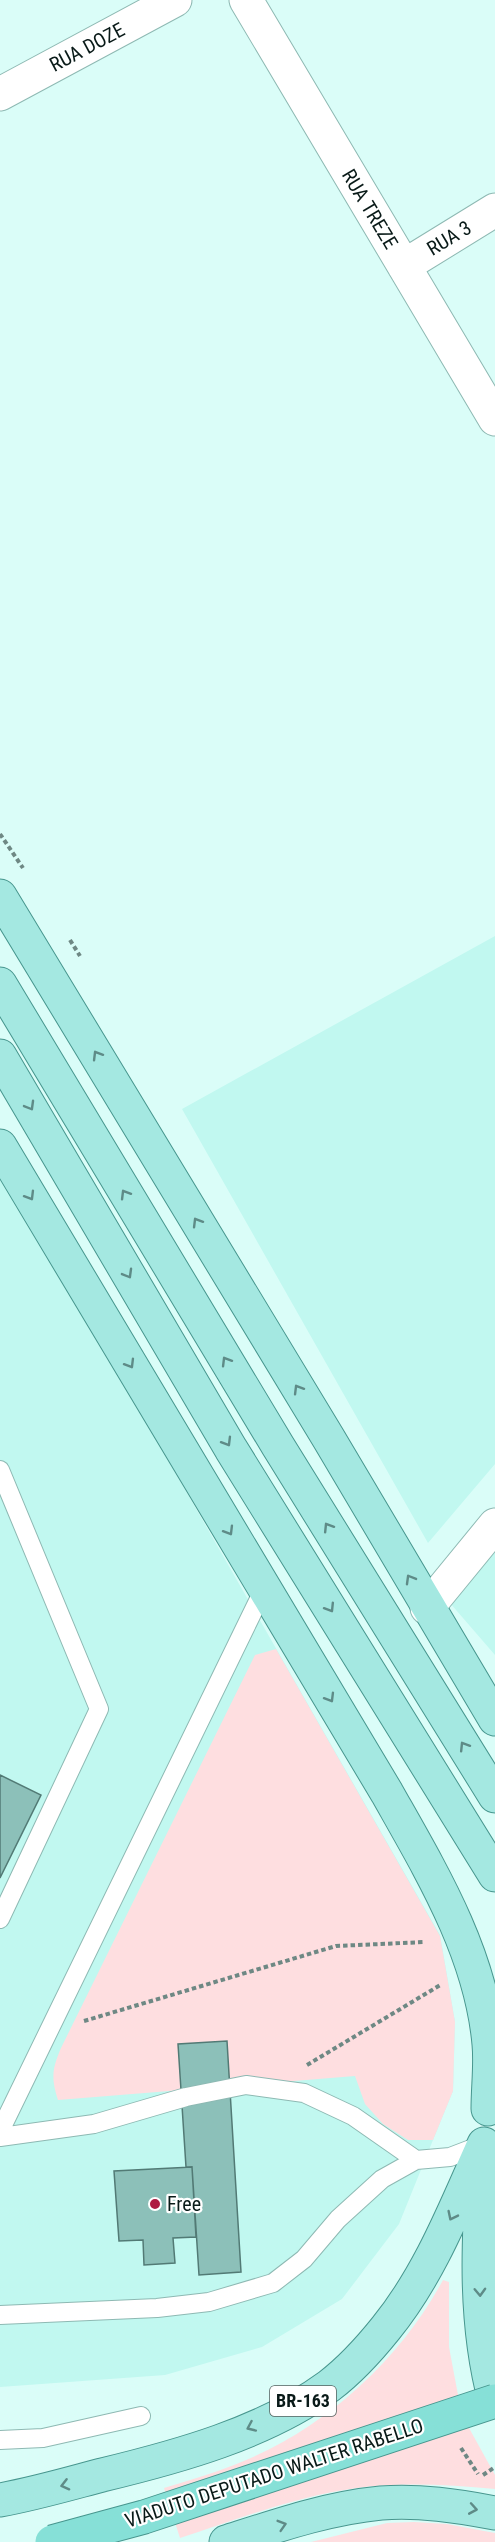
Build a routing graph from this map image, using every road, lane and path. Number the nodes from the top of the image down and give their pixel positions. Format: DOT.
graph roads {
  1 [pos="175,0"];
  2 [pos="246,0"];
  3 [pos="0,94"];
  4 [pos="495,210"];
  5 [pos="404,266"];
  6 [pos="495,419"];
  7 [pos="0,896"];
  8 [pos="0,984"];
  9 [pos="0,1056"];
  10 [pos="0,1146"];
  11 [pos="0,1470"];
  12 [pos="495,1525"];
  13 [pos="264,1589"];
  14 [pos="427,1608"];
  15 [pos="470,1678"];
  16 [pos="495,1704"];
  17 [pos="495,1719"];
  18 [pos="495,1796"];
  19 [pos="495,1875"];
  20 [pos="0,1919"];
  21 [pos="467,1953"];
  22 [pos="49,2031"];
  23 [pos="495,2066"];
  24 [pos="272,2089"];
  25 [pos="488,2109"];
  26 [pos="0,2131"];
  27 [pos="0,2137"];
  28 [pos="484,2144"];
  29 [pos="416,2160"];
  30 [pos="0,2315"];
  31 [pos="495,2401"];
  32 [pos="141,2416"];
  33 [pos="0,2440"];
  34 [pos="0,2500"];
  35 [pos="495,2513"];
  36 [pos="52,2542"];
  37 [pos="226,2542"];
  1 -- 3 [label="street, RUA DOZE"];
  2 -- 5 [label="street, RUA TREZE"];
  4 -- 5 [label="street, RUA 3"];
  5 -- 6 [label="street, RUA TREZE"];
  14 -- 7 [label="main road, one-way"];
  18 -- 8 [label="main road, one-way"];
  9 -- 19 [label="main road, one-way"];
  10 -- 13 [label="main road, one-way"];
  11 -- 20 [label="lane"];
  12 -- 14 [label="street"];
  13 -- 21 [label="main road, one-way"];
  13 -- 22 [label="lane"];
  14 -- 15 [label="main road"];
  15 -- 16 [label="main road"];
  15 -- 17 [label="main road"];
  21 -- 22 [label="path"];
  21 -- 24 [label="path"];
  21 -- 25 [label="main road"];
  22 -- 26 [label="lane"];
  23 -- 25 [label="main road"];
  24 -- 27 [label="lane"];
  24 -- 29 [label="lane"];
  25 -- 28 [label="main road"];
  28 -- 29 [label="lane"];
  28 -- 31 [label="main road, one-way"];
  28 -- 34 [label="main road, BR-163, one-way"];
  29 -- 30 [label="lane"];
  31 -- 36 [label="highway, VIADUTO DEPUTADO WALTER RABELLO, bridge"];
  32 -- 33 [label="lane"];
  37 -- 35 [label="main road, one-way"];
}
